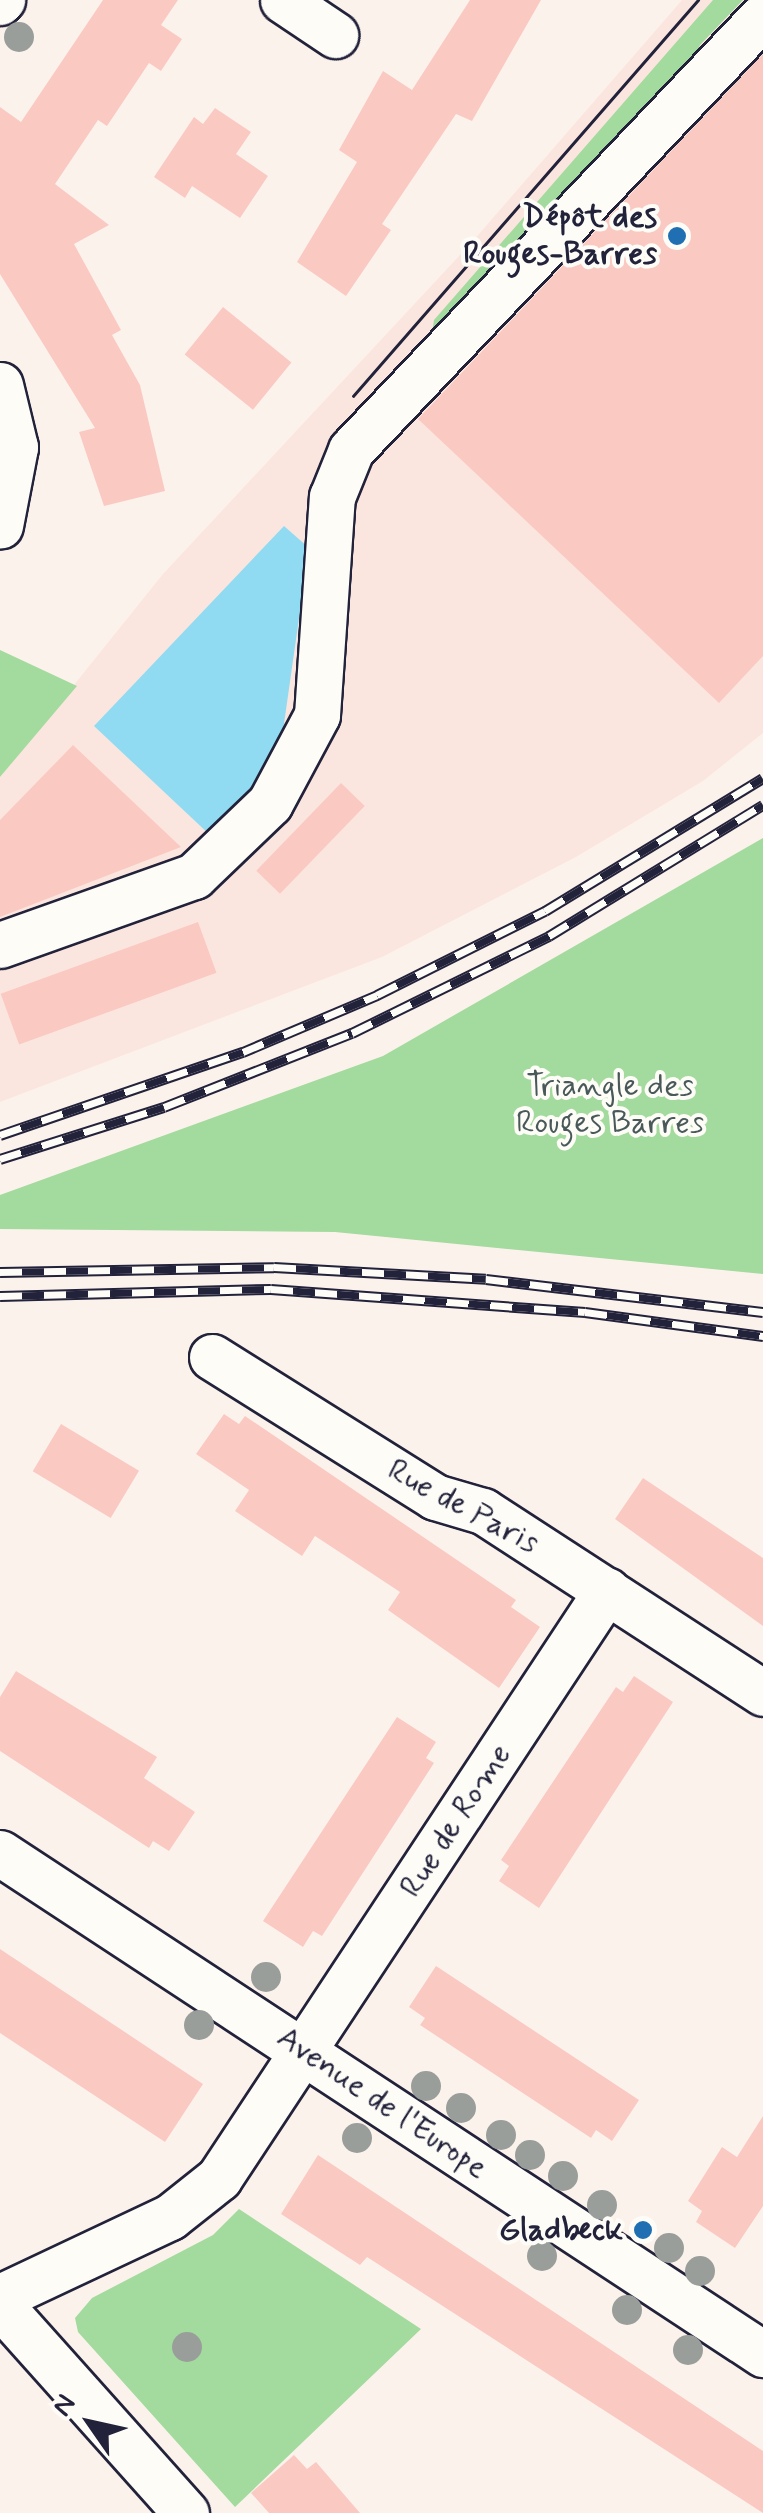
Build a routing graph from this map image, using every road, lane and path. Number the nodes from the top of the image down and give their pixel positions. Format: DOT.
graph roads {
  1 [pos="283,0"];
  2 [pos="763,16"];
  3 [pos="335,36"];
  4 [pos="0,385"];
  5 [pos="0,526"];
  6 [pos="0,944"];
  7 [pos="212,1357"];
  8 [pos="607,1590"];
  9 [pos="763,1693"];
  10 [pos="0,1853"];
  11 [pos="306,2052"];
  12 [pos="0,2297"];
  13 [pos="0,2304"];
  14 [pos="759,2341"];
  15 [pos="186,2513"];
  1 -- 3 [label="street"];
  2 -- 6 [label="street"];
  4 -- 5 [label="street"];
  7 -- 8 [label="street, Rue de Paris"];
  8 -- 9 [label="street, Rue de Paris"];
  8 -- 11 [label="street, Rue de Rome"];
  10 -- 11 [label="street, Avenue de l'Europe"];
  11 -- 12 [label="street, Rue de Rome"];
  11 -- 14 [label="street, Avenue de l'Europe"];
  13 -- 15 [label="street"];
}
